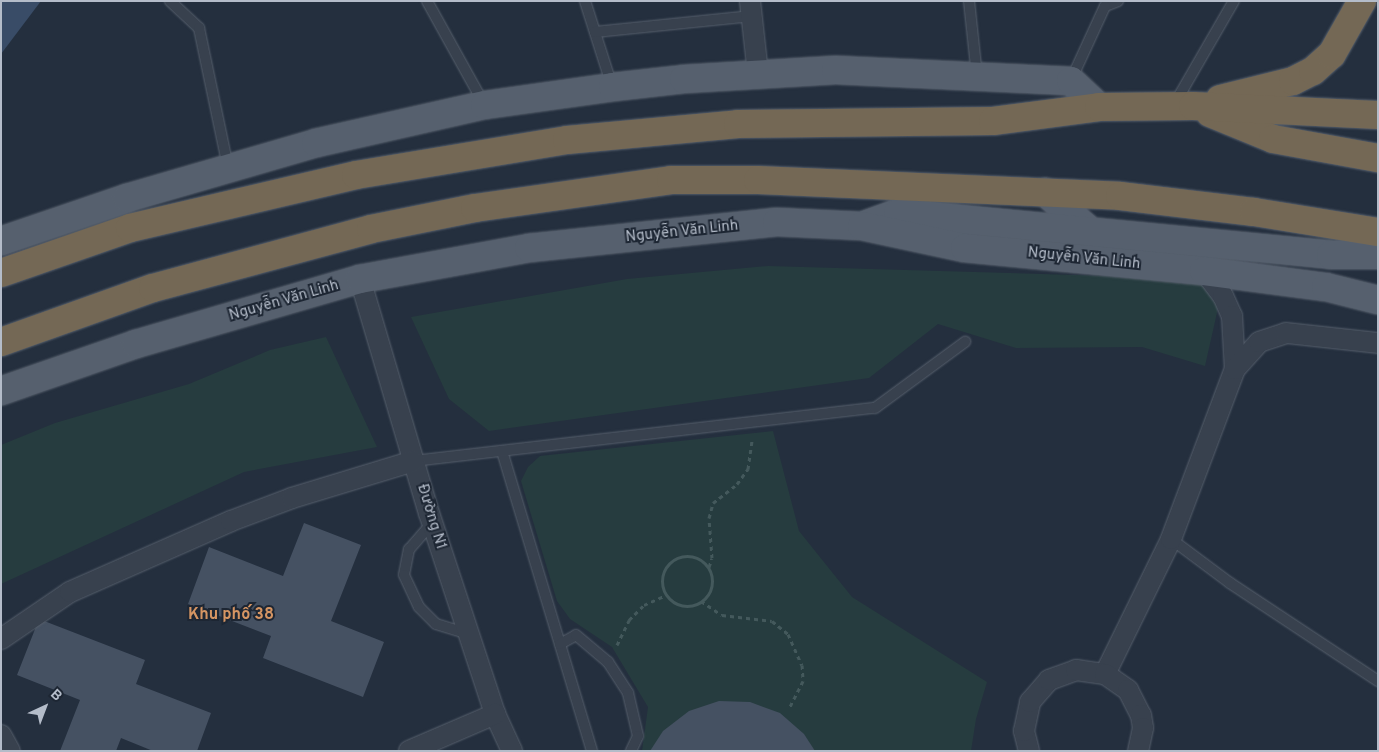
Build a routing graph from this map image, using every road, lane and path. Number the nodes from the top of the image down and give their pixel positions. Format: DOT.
graph roads {
  1 [pos="170,1"];
  2 [pos="427,1"];
  3 [pos="585,1"];
  4 [pos="969,1"];
  5 [pos="1118,1"];
  6 [pos="1234,1"];
  7 [pos="1362,1"];
  8 [pos="1103,4"];
  9 [pos="751,8"];
  10 [pos="595,32"];
  11 [pos="758,74"];
  12 [pos="977,77"];
  13 [pos="1071,81"];
  14 [pos="613,87"];
  15 [pos="485,105"];
  16 [pos="1183,106"];
  17 [pos="1099,107"];
  18 [pos="1378,115"];
  19 [pos="1378,158"];
  20 [pos="228,167"];
  21 [pos="1045,192"];
  22 [pos="862,226"];
  23 [pos="1378,232"];
  24 [pos="1092,234"];
  25 [pos="1,241"];
  26 [pos="1378,255"];
  27 [pos="1142,265"];
  28 [pos="1,272"];
  29 [pos="1204,272"];
  30 [pos="360,279"];
  31 [pos="1378,300"];
  32 [pos="1,342"];
  33 [pos="965,342"];
  34 [pos="1378,343"];
  35 [pos="1235,369"];
  36 [pos="1,391"];
  37 [pos="751,422"];
  38 [pos="502,451"];
  39 [pos="414,461"];
  40 [pos="432,523"];
  41 [pos="1170,539"];
  42 [pos="709,567"];
  43 [pos="666,595"];
  44 [pos="701,601"];
  45 [pos="468,634"];
  46 [pos="1,639"];
  47 [pos="560,644"];
  48 [pos="611,667"];
  49 [pos="1105,674"];
  50 [pos="1378,681"];
  51 [pos="789,709"];
  52 [pos="495,714"];
  53 [pos="1,735"];
  54 [pos="1026,749"];
  55 [pos="10,751"];
  56 [pos="409,751"];
  57 [pos="512,751"];
  58 [pos="592,751"];
  59 [pos="631,751"];
  60 [pos="1138,751"];
  1 -- 20 [label="lane"];
  2 -- 15 [label="lane"];
  3 -- 10 [label="lane"];
  4 -- 12 [label="lane"];
  5 -- 8 [label="lane"];
  6 -- 16 [label="lane"];
  7 -- 16 [label="highway"];
  8 -- 13 [label="lane"];
  9 -- 10 [label="lane"];
  9 -- 11 [label="street"];
  10 -- 14 [label="lane"];
  11 -- 12 [label="main road"];
  11 -- 14 [label="main road"];
  12 -- 13 [label="main road"];
  13 -- 17 [label="main road"];
  14 -- 15 [label="main road"];
  15 -- 20 [label="main road"];
  16 -- 17 [label="highway"];
  16 -- 18 [label="highway"];
  16 -- 19 [label="highway"];
  17 -- 28 [label="highway"];
  20 -- 25 [label="main road"];
  21 -- 23 [label="highway"];
  21 -- 24 [label="main road, Nguyễn Văn Linh"];
  21 -- 32 [label="highway"];
  22 -- 24 [label="main road"];
  22 -- 27 [label="main road, Nguyễn Văn Linh"];
  22 -- 30 [label="main road, Nguyễn Văn Linh"];
  24 -- 26 [label="main road, Nguyễn Văn Linh"];
  24 -- 27 [label="main road"];
  27 -- 29 [label="main road, Nguyễn Văn Linh"];
  29 -- 31 [label="main road, Nguyễn Văn Linh"];
  29 -- 35 [label="street"];
  30 -- 36 [label="main road, Nguyễn Văn Linh"];
  30 -- 39 [label="street, Đường N1"];
  33 -- 37 [label="lane"];
  34 -- 35 [label="street"];
  35 -- 41 [label="street"];
  37 -- 38 [label="lane"];
  37 -- 42 [label="path"];
  38 -- 39 [label="lane"];
  38 -- 47 [label="lane"];
  39 -- 40 [label="street, Đường N1"];
  39 -- 46 [label="street"];
  40 -- 45 [label="street, Đường N1"];
  40 -- 45 [label="lane"];
  41 -- 49 [label="street"];
  41 -- 50 [label="lane"];
  42 -- 43 [label="path"];
  42 -- 44 [label="path"];
  43 -- 44 [label="path"];
  43 -- 48 [label="path"];
  44 -- 51 [label="path"];
  45 -- 52 [label="street, Đường N1"];
  47 -- 48 [label="lane"];
  47 -- 58 [label="lane"];
  48 -- 59 [label="lane"];
  49 -- 54 [label="street"];
  49 -- 60 [label="street"];
  52 -- 56 [label="street"];
  52 -- 57 [label="street, Đường N1"];
  53 -- 55 [label="street"];
}
